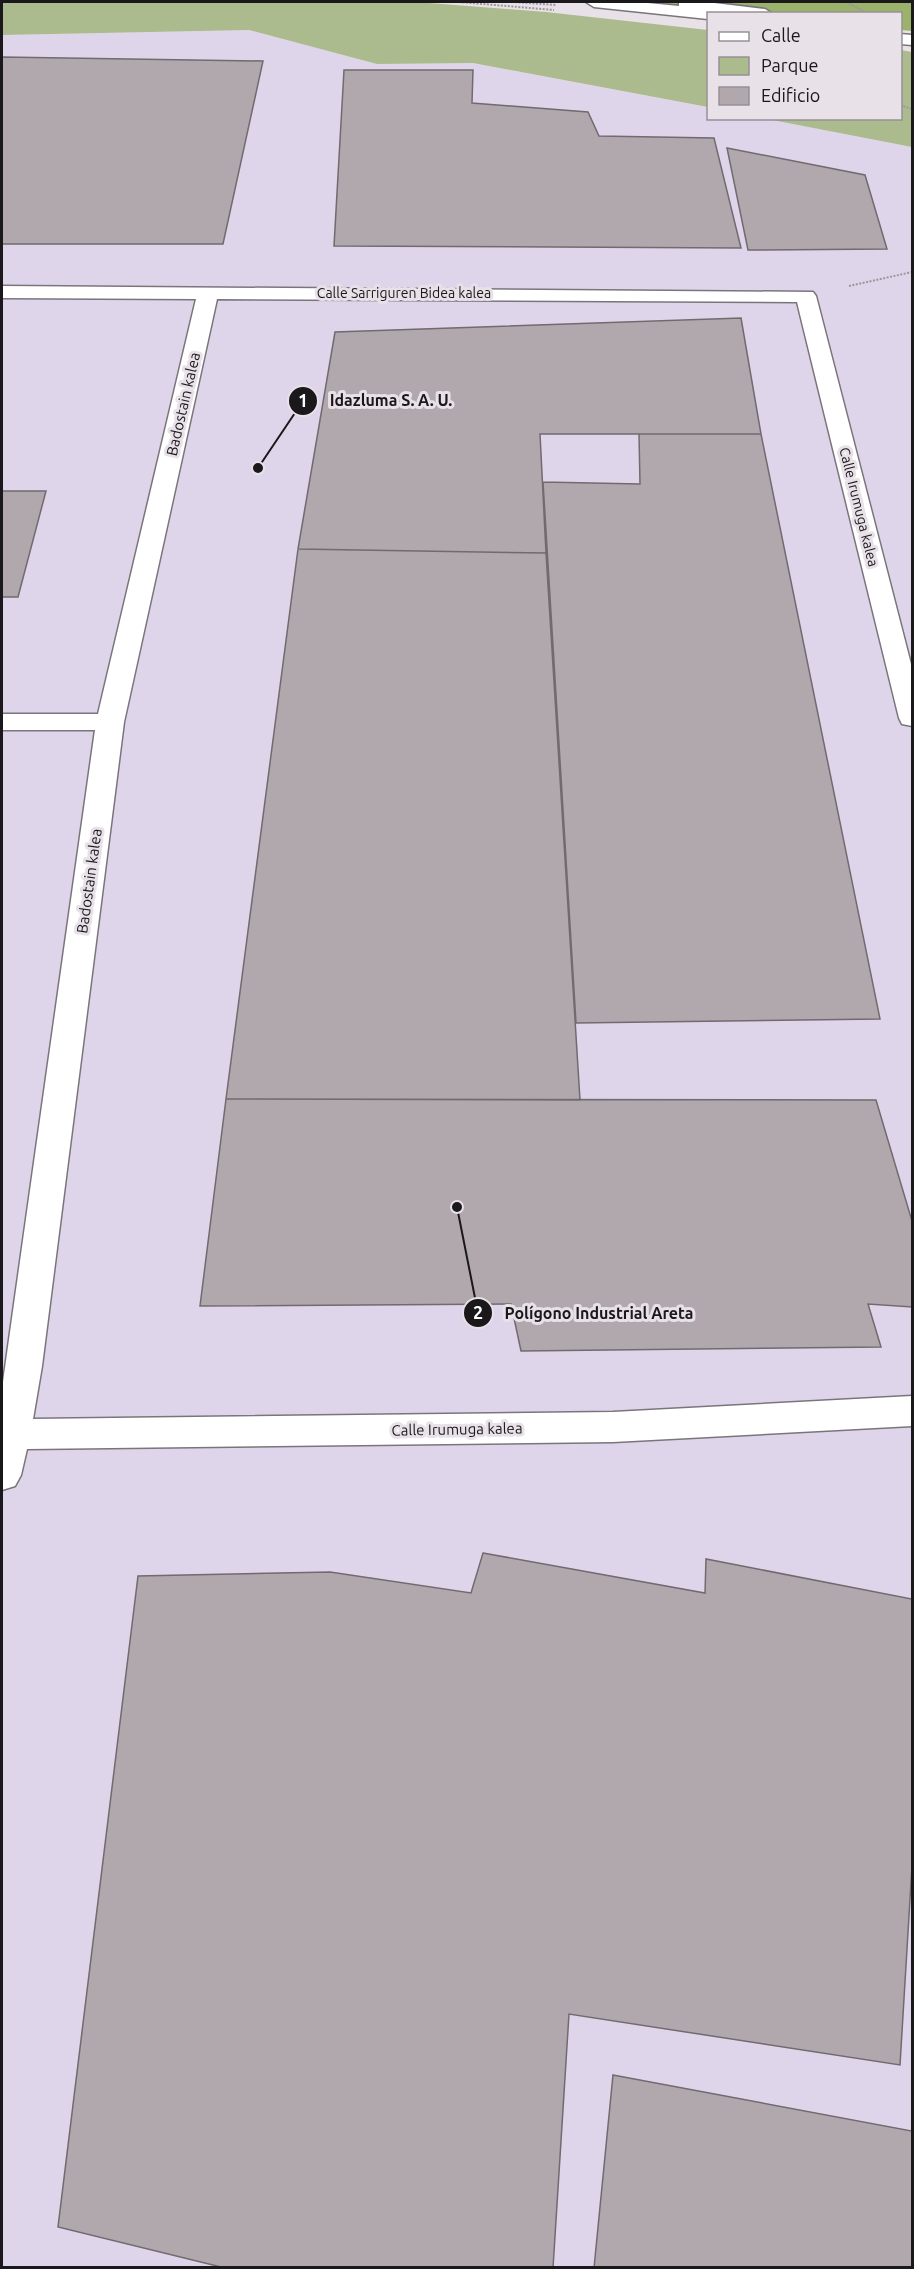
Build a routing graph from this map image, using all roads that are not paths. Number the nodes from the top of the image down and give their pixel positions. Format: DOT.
graph roads {
  1 [pos="594,2"];
  2 [pos="656,2"];
  3 [pos="747,12"];
  4 [pos="707,14"];
  5 [pos="2,292"];
  6 [pos="208,292"];
  7 [pos="806,296"];
  8 [pos="912,718"];
  9 [pos="2,722"];
  10 [pos="110,722"];
  11 [pos="912,1411"];
  12 [pos="7,1434"];
  13 [pos="2,1475"];
  1 -- 4 [label="street"];
  2 -- 3 [label="street"];
  5 -- 6 [label="street, Calle Sarriguren Bidea kalea"];
  6 -- 7 [label="street, Calle Sarriguren Bidea kalea"];
  6 -- 10 [label="street, Badostain kalea"];
  7 -- 8 [label="street, Calle Irumuga kalea"];
  9 -- 10 [label="street"];
  10 -- 12 [label="street, Badostain kalea"];
  11 -- 12 [label="street, Calle Irumuga kalea"];
  12 -- 13 [label="street, Badostain kalea"];
}
